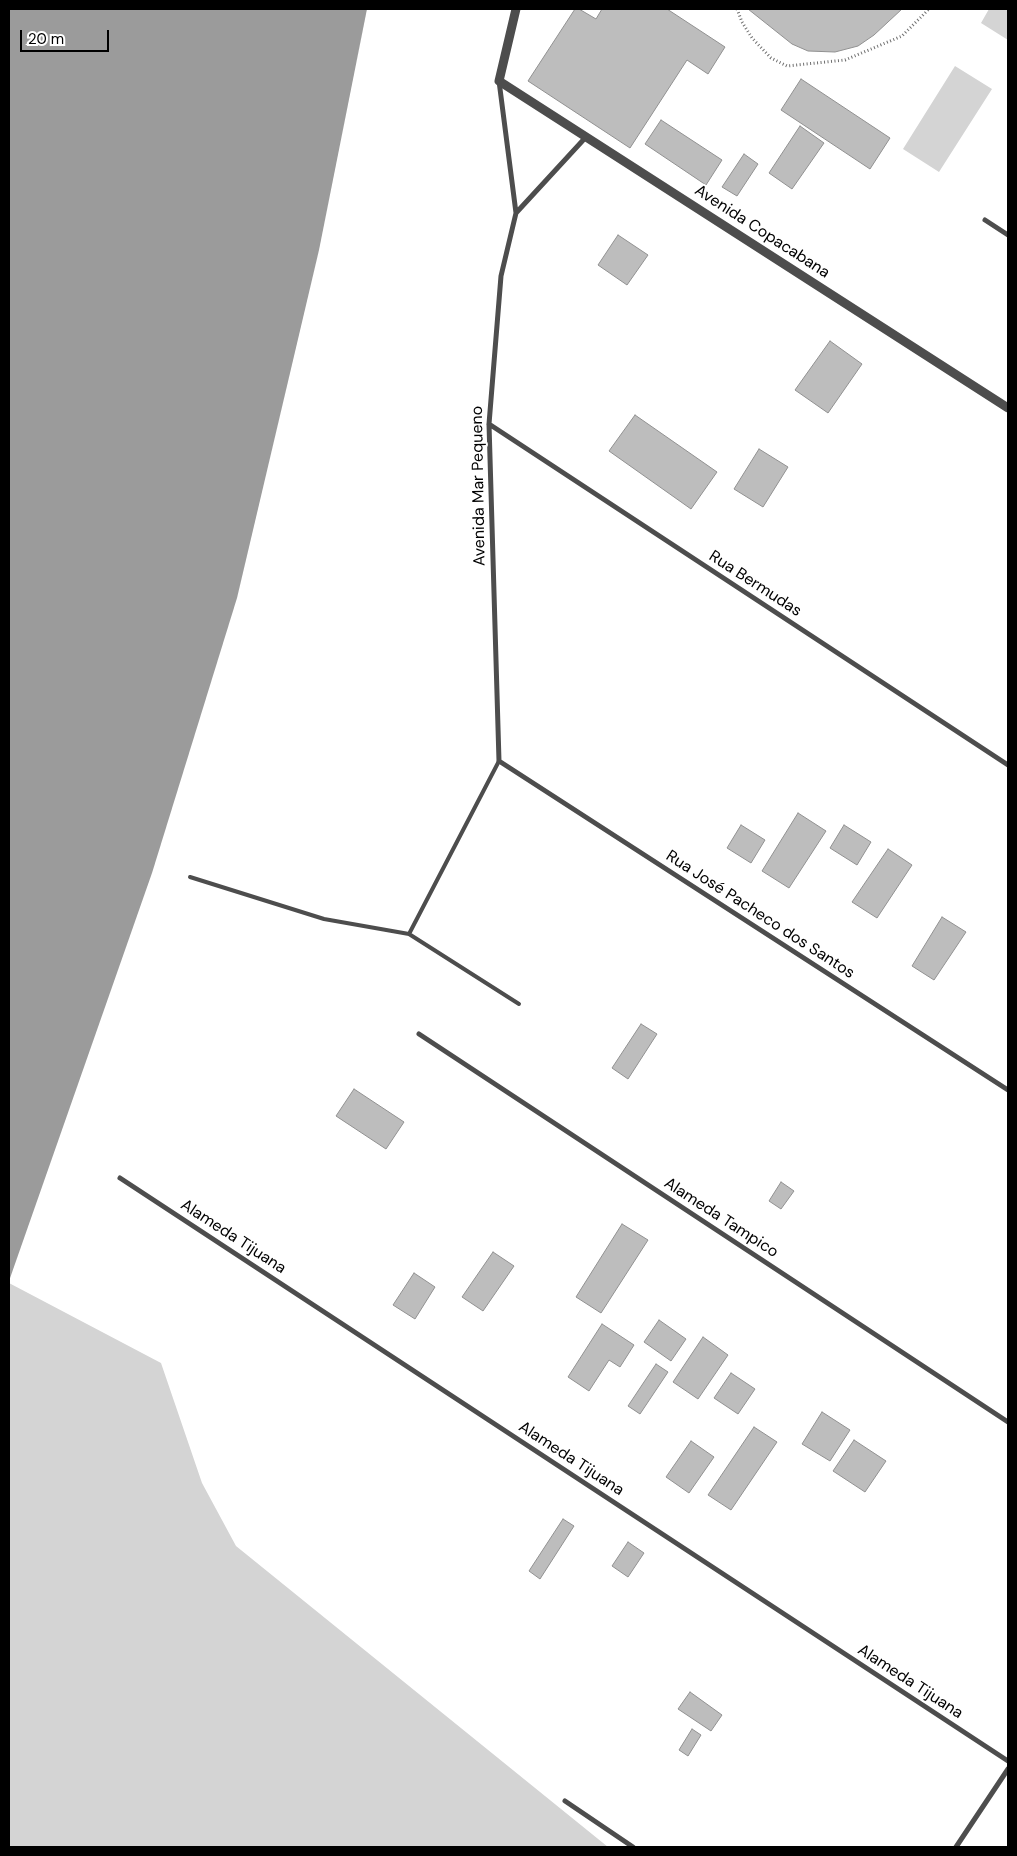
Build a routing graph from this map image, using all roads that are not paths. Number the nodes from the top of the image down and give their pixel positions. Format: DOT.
graph roads {
  1 [pos="516,9"];
  2 [pos="499,81"];
  3 [pos="586,137"];
  4 [pos="516,212"];
  5 [pos="985,220"];
  6 [pos="1008,235"];
  7 [pos="1008,408"];
  8 [pos="489,424"];
  9 [pos="499,761"];
  10 [pos="1008,765"];
  11 [pos="190,877"];
  12 [pos="409,934"];
  13 [pos="519,1004"];
  14 [pos="419,1034"];
  15 [pos="1008,1090"];
  16 [pos="120,1178"];
  17 [pos="1008,1422"];
  18 [pos="1008,1761"];
  19 [pos="1008,1768"];
  20 [pos="564,1801"];
  21 [pos="633,1847"];
  22 [pos="956,1847"];
  1 -- 2 [label="street"];
  2 -- 3 [label="street, Avenida Copacabana"];
  2 -- 4 [label="street, Avenida Mar Pequeno"];
  3 -- 4 [label="street, Avenida Mar Pequeno"];
  3 -- 7 [label="street, Avenida Copacabana"];
  4 -- 8 [label="street, Avenida Mar Pequeno"];
  5 -- 6 [label="street"];
  8 -- 9 [label="street, Avenida Mar Pequeno"];
  8 -- 10 [label="street, Rua Bermudas"];
  9 -- 12 [label="lane"];
  9 -- 15 [label="street, Rua José Pacheco dos Santos"];
  11 -- 12 [label="lane"];
  12 -- 13 [label="lane"];
  14 -- 17 [label="street, Alameda Tampico"];
  16 -- 18 [label="street, Alameda Tijuana"];
  19 -- 22 [label="street"];
  20 -- 21 [label="street"];
}
